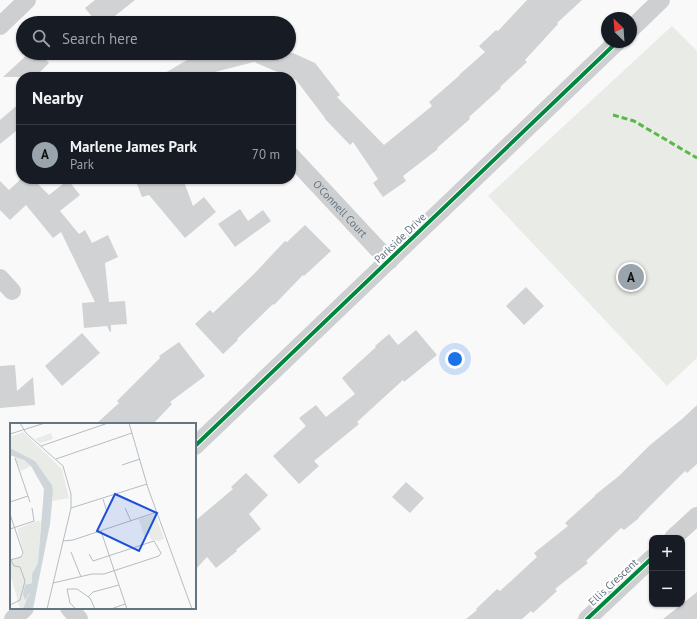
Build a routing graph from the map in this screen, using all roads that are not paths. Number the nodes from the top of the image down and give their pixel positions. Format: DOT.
graph roads {
  1 [pos="27,0"];
  2 [pos="661,0"];
  3 [pos="637,23"];
  4 [pos="0,26"];
  5 [pos="611,48"];
  6 [pos="296,161"];
  7 [pos="389,261"];
  8 [pos="0,278"];
  9 [pos="12,291"];
  10 [pos="196,445"];
  11 [pos="697,516"];
  12 [pos="676,535"];
  13 [pos="649,561"];
  14 [pos="24,609"];
  15 [pos="70,609"];
  16 [pos="13,619"];
  17 [pos="79,619"];
  18 [pos="587,619"];
  1 -- 4 [label="street"];
  2 -- 3 [label="street"];
  5 -- 7 [label="street, Parkside Drive"];
  6 -- 7 [label="street, O'Connell Court"];
  7 -- 10 [label="street, Parkside Drive"];
  8 -- 9 [label="street"];
  11 -- 12 [label="street"];
  13 -- 18 [label="street, Ellis Crescent"];
  14 -- 16 [label="street"];
  15 -- 17 [label="street"];
}
